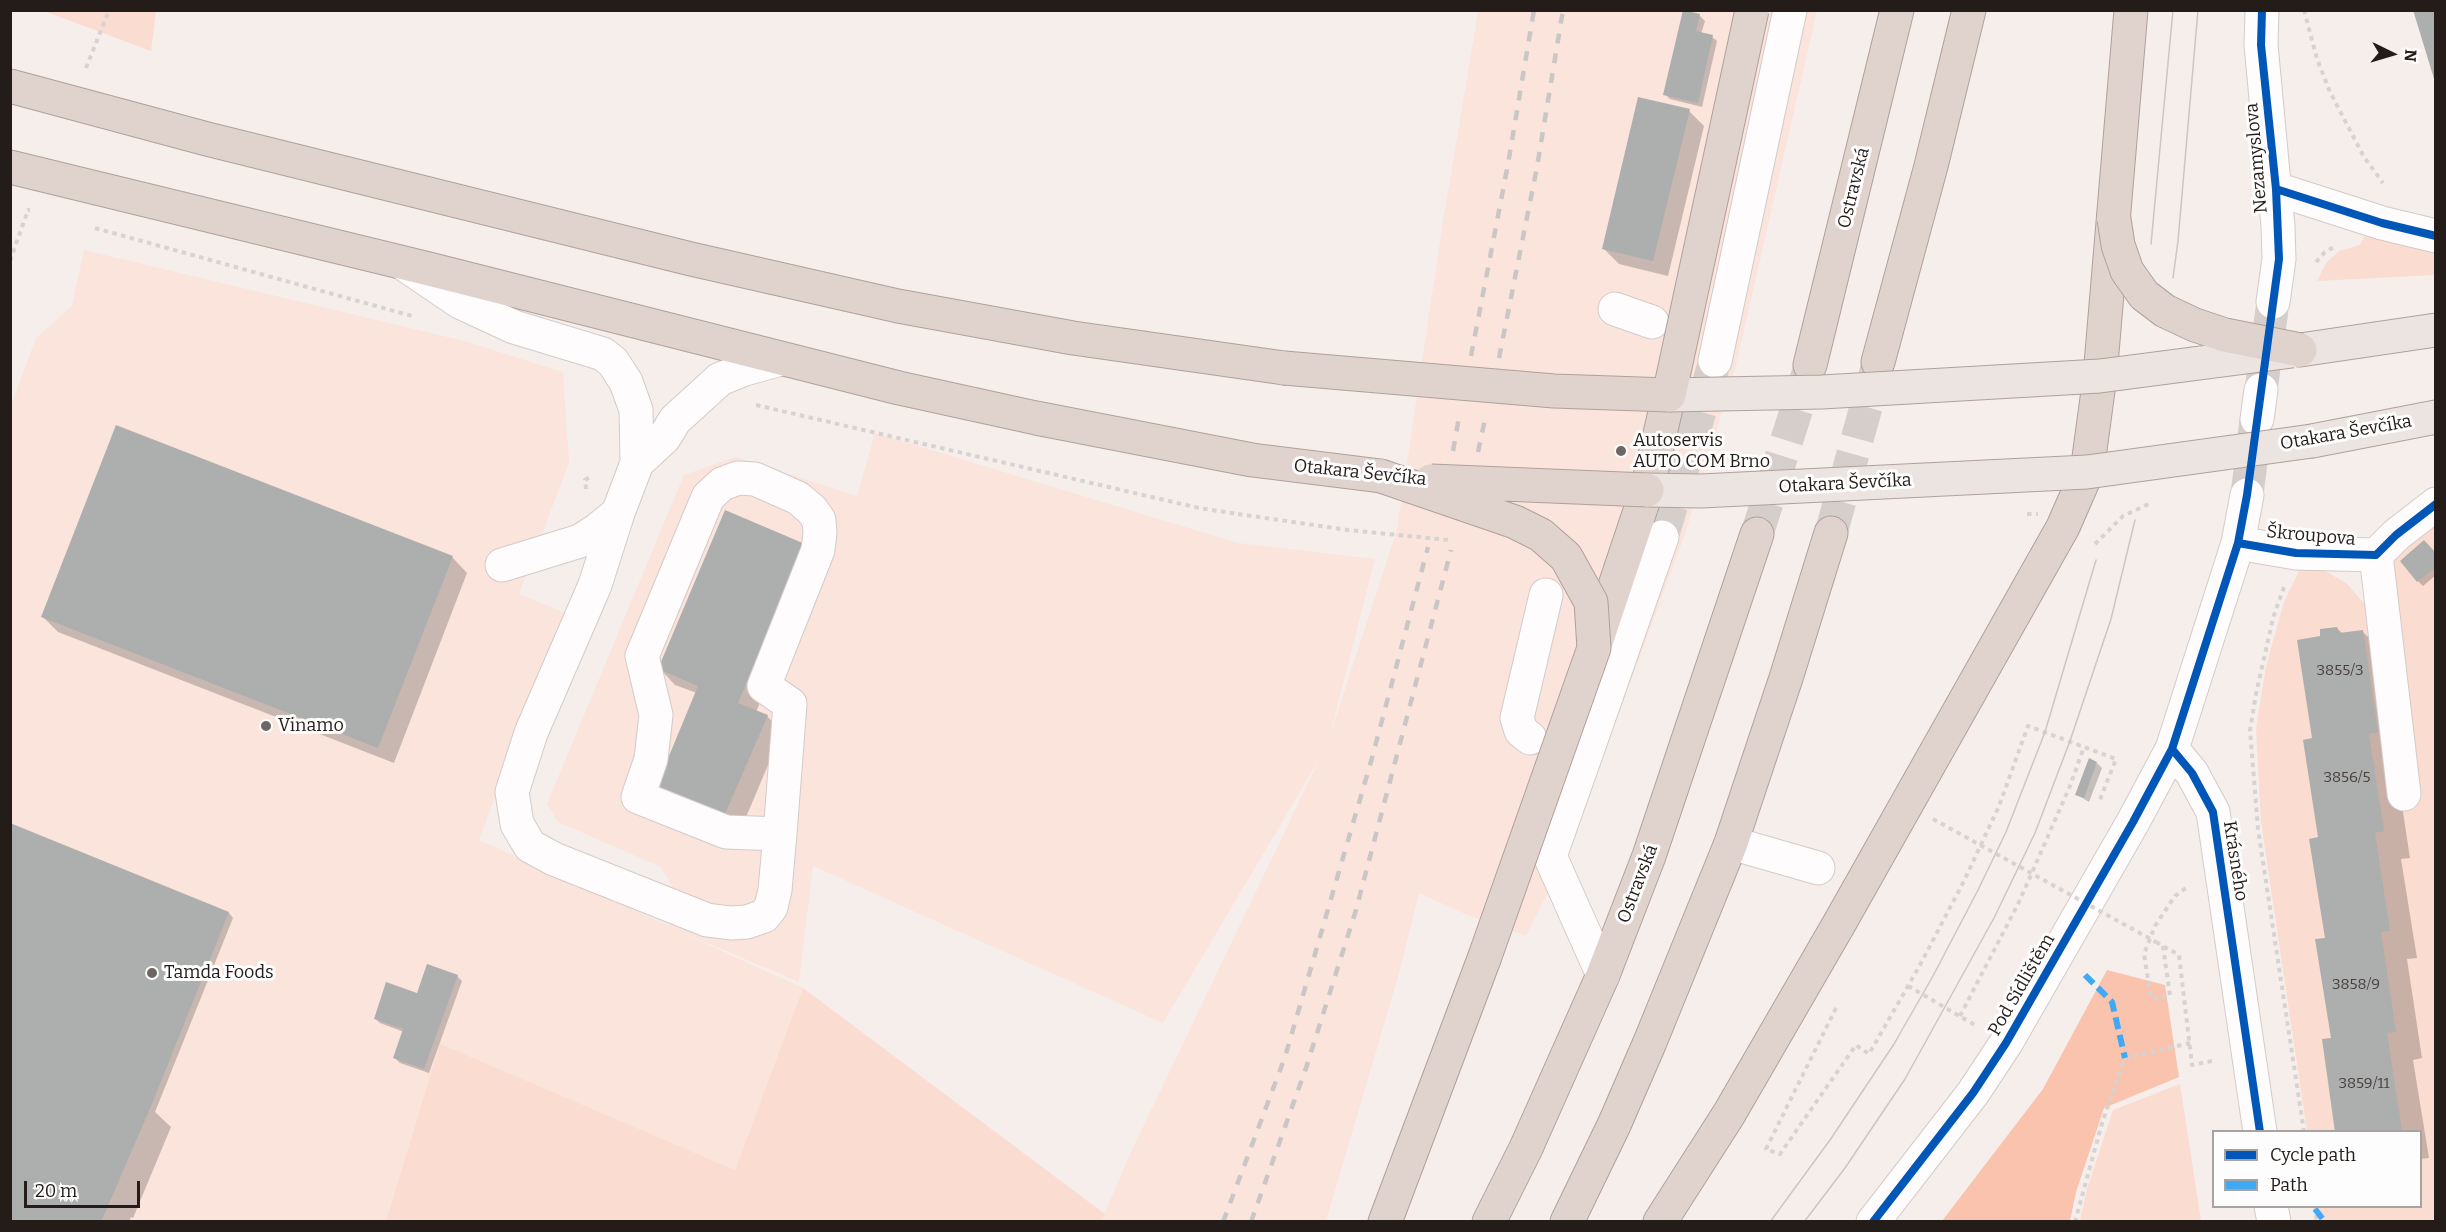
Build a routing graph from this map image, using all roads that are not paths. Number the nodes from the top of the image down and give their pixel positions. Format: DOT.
graph roads {
  1 [pos="1752,10"];
  2 [pos="1790,10"];
  3 [pos="1885,10"];
  4 [pos="1897,10"];
  5 [pos="1969,10"];
  6 [pos="2131,10"];
  7 [pos="2262,10"];
  8 [pos="1884,67"];
  9 [pos="25,90"];
  10 [pos="10,167"];
  11 [pos="2276,189"];
  12 [pos="2114,219"];
  13 [pos="2436,236"];
  14 [pos="403,263"];
  15 [pos="2273,302"];
  16 [pos="1615,309"];
  17 [pos="1652,322"];
  18 [pos="2436,330"];
  19 [pos="1717,344"];
  20 [pos="2300,350"];
  21 [pos="781,360"];
  22 [pos="1878,362"];
  23 [pos="1810,365"];
  24 [pos="2100,376"];
  25 [pos="1669,395"];
  26 [pos="2436,417"];
  27 [pos="637,463"];
  28 [pos="2087,472"];
  29 [pos="1381,476"];
  30 [pos="1647,490"];
  31 [pos="2247,495"];
  32 [pos="2436,504"];
  33 [pos="618,513"];
  34 [pos="1831,533"];
  35 [pos="1757,534"];
  36 [pos="1662,537"];
  37 [pos="2238,543"];
  38 [pos="2376,555"];
  39 [pos="502,565"];
  40 [pos="1546,595"];
  41 [pos="1594,648"];
  42 [pos="1530,738"];
  43 [pos="2172,749"];
  44 [pos="2404,794"];
  45 [pos="780,834"];
  46 [pos="1731,843"];
  47 [pos="1818,868"];
  48 [pos="1604,975"];
  49 [pos="2260,1130"];
  50 [pos="1385,1221"];
  51 [pos="1489,1221"];
  52 [pos="1567,1221"];
  53 [pos="1660,1221"];
  54 [pos="1874,1221"];
  1 -- 25 [label="highway, bridge"];
  2 -- 19 [label="street"];
  3 -- 8 [label="street"];
  4 -- 8 [label="highway, Ostravská"];
  5 -- 22 [label="highway"];
  6 -- 12 [label="highway"];
  7 -- 11 [label="street, Nezamyslova"];
  8 -- 23 [label="highway, Ostravská"];
  9 -- 25 [label="highway, bridge"];
  10 -- 14 [label="highway, Otakara Ševčíka"];
  11 -- 13 [label="street"];
  11 -- 15 [label="street, Nezamyslova"];
  12 -- 20 [label="highway, bridge"];
  12 -- 24 [label="highway, bridge"];
  14 -- 21 [label="highway, Otakara Ševčíka"];
  14 -- 27 [label="street"];
  16 -- 17 [label="street"];
  18 -- 20 [label="main road"];
  20 -- 24 [label="main road, bridge"];
  21 -- 27 [label="street"];
  21 -- 29 [label="highway, Otakara Ševčíka"];
  24 -- 25 [label="main road, bridge"];
  24 -- 28 [label="highway"];
  25 -- 30 [label="highway"];
  26 -- 28 [label="main road, Otakara Ševčíka, bridge"];
  27 -- 33 [label="street"];
  28 -- 30 [label="main road, Otakara Ševčíka, bridge"];
  28 -- 53 [label="highway"];
  29 -- 30 [label="highway, Otakara Ševčíka, bridge"];
  29 -- 41 [label="highway, bridge"];
  30 -- 41 [label="highway, bridge"];
  31 -- 37 [label="street"];
  32 -- 38 [label="street, Škroupova"];
  33 -- 39 [label="street"];
  33 -- 45 [label="street"];
  34 -- 46 [label="highway"];
  35 -- 48 [label="highway, Ostravská"];
  36 -- 48 [label="street"];
  37 -- 38 [label="street, Škroupova"];
  37 -- 43 [label="street"];
  38 -- 44 [label="street"];
  40 -- 42 [label="street"];
  41 -- 50 [label="highway, bridge"];
  43 -- 49 [label="street, Krásného"];
  43 -- 54 [label="street, Pod Sídlištěm"];
  45 -- 45 [label="street"];
  46 -- 47 [label="street"];
  46 -- 52 [label="highway"];
  48 -- 51 [label="highway, Ostravská"];
}
